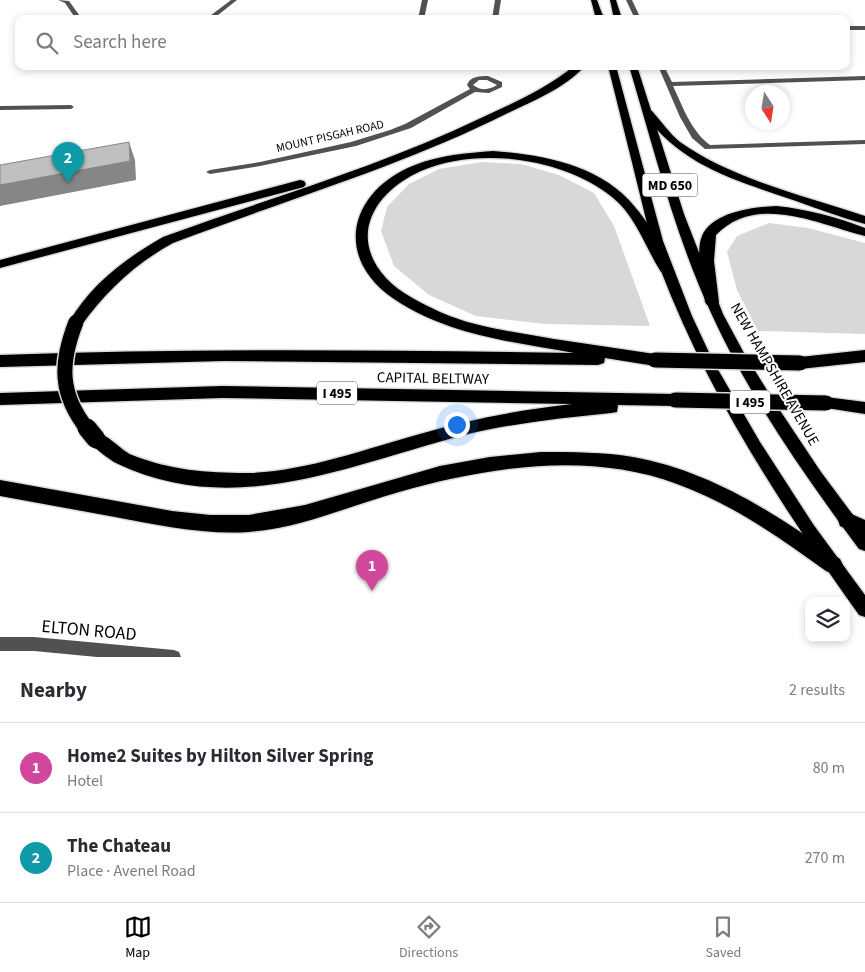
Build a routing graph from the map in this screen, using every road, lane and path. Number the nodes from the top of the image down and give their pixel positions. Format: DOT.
graph roads {
  1 [pos="77,0"];
  2 [pos="234,0"];
  3 [pos="425,0"];
  4 [pos="498,0"];
  5 [pos="594,0"];
  6 [pos="613,0"];
  7 [pos="629,0"];
  8 [pos="64,1"];
  9 [pos="76,15"];
  10 [pos="214,15"];
  11 [pos="423,15"];
  12 [pos="496,15"];
  13 [pos="598,15"];
  14 [pos="617,15"];
  15 [pos="636,15"];
  16 [pos="850,28"];
  17 [pos="865,28"];
  18 [pos="491,70"];
  19 [pos="575,70"];
  20 [pos="613,70"];
  21 [pos="634,70"];
  22 [pos="663,70"];
  23 [pos="488,78"];
  24 [pos="865,78"];
  25 [pos="670,84"];
  26 [pos="475,89"];
  27 [pos="71,107"];
  28 [pos="0,108"];
  29 [pos="648,113"];
  30 [pos="865,142"];
  31 [pos="433,145"];
  32 [pos="210,172"];
  33 [pos="865,220"];
  34 [pos="865,232"];
  35 [pos="0,264"];
  36 [pos="666,269"];
  37 [pos="712,302"];
  38 [pos="865,356"];
  39 [pos="655,360"];
  40 [pos="0,361"];
  41 [pos="800,363"];
  42 [pos="865,364"];
  43 [pos="0,399"];
  44 [pos="675,400"];
  45 [pos="826,403"];
  46 [pos="865,404"];
  47 [pos="865,408"];
  48 [pos="0,488"];
  49 [pos="846,520"];
  50 [pos="865,530"];
  51 [pos="865,544"];
  52 [pos="833,565"];
  53 [pos="865,609"];
  54 [pos="0,644"];
  55 [pos="174,657"];
  1 -- 8 [label="street"];
  2 -- 10 [label="street"];
  3 -- 11 [label="street"];
  4 -- 12 [label="street"];
  5 -- 13 [label="main road"];
  6 -- 14 [label="main road"];
  7 -- 15 [label="street"];
  8 -- 9 [label="street"];
  16 -- 17 [label="street"];
  18 -- 23 [label="street"];
  19 -- 31 [label="highway"];
  20 -- 36 [label="main road, MD 650"];
  21 -- 29 [label="main road, NEW HAMPSHIRE AVENUE / MD 650"];
  22 -- 25 [label="street"];
  23 -- 26 [label="street"];
  23 -- 26 [label="street"];
  24 -- 25 [label="street"];
  25 -- 30 [label="street"];
  26 -- 32 [label="street, MOUNT PISGAH ROAD"];
  27 -- 28 [label="street"];
  29 -- 33 [label="highway"];
  29 -- 37 [label="main road, NEW HAMPSHIRE AVENUE / MD 650"];
  31 -- 35 [label="highway"];
  31 -- 44 [label="highway, bridge"];
  34 -- 37 [label="highway"];
  36 -- 39 [label="highway"];
  36 -- 52 [label="main road, MD 650"];
  37 -- 49 [label="main road, NEW HAMPSHIRE AVENUE / MD 650"];
  38 -- 41 [label="highway"];
  39 -- 40 [label="highway, CAPITAL BELTWAY"];
  39 -- 41 [label="highway, CAPITAL BELTWAY, bridge"];
  41 -- 42 [label="highway, CAPITAL BELTWAY"];
  43 -- 44 [label="highway, CAPITAL BELTWAY / I 495"];
  44 -- 45 [label="highway, CAPITAL BELTWAY / I 495, bridge"];
  45 -- 46 [label="highway, CAPITAL BELTWAY / I 495"];
  45 -- 47 [label="highway"];
  48 -- 52 [label="highway"];
  49 -- 50 [label="highway"];
  49 -- 51 [label="main road, NEW HAMPSHIRE AVENUE / MD 650"];
  52 -- 53 [label="main road, MD 650"];
  54 -- 55 [label="street, ELTON ROAD"];
}
